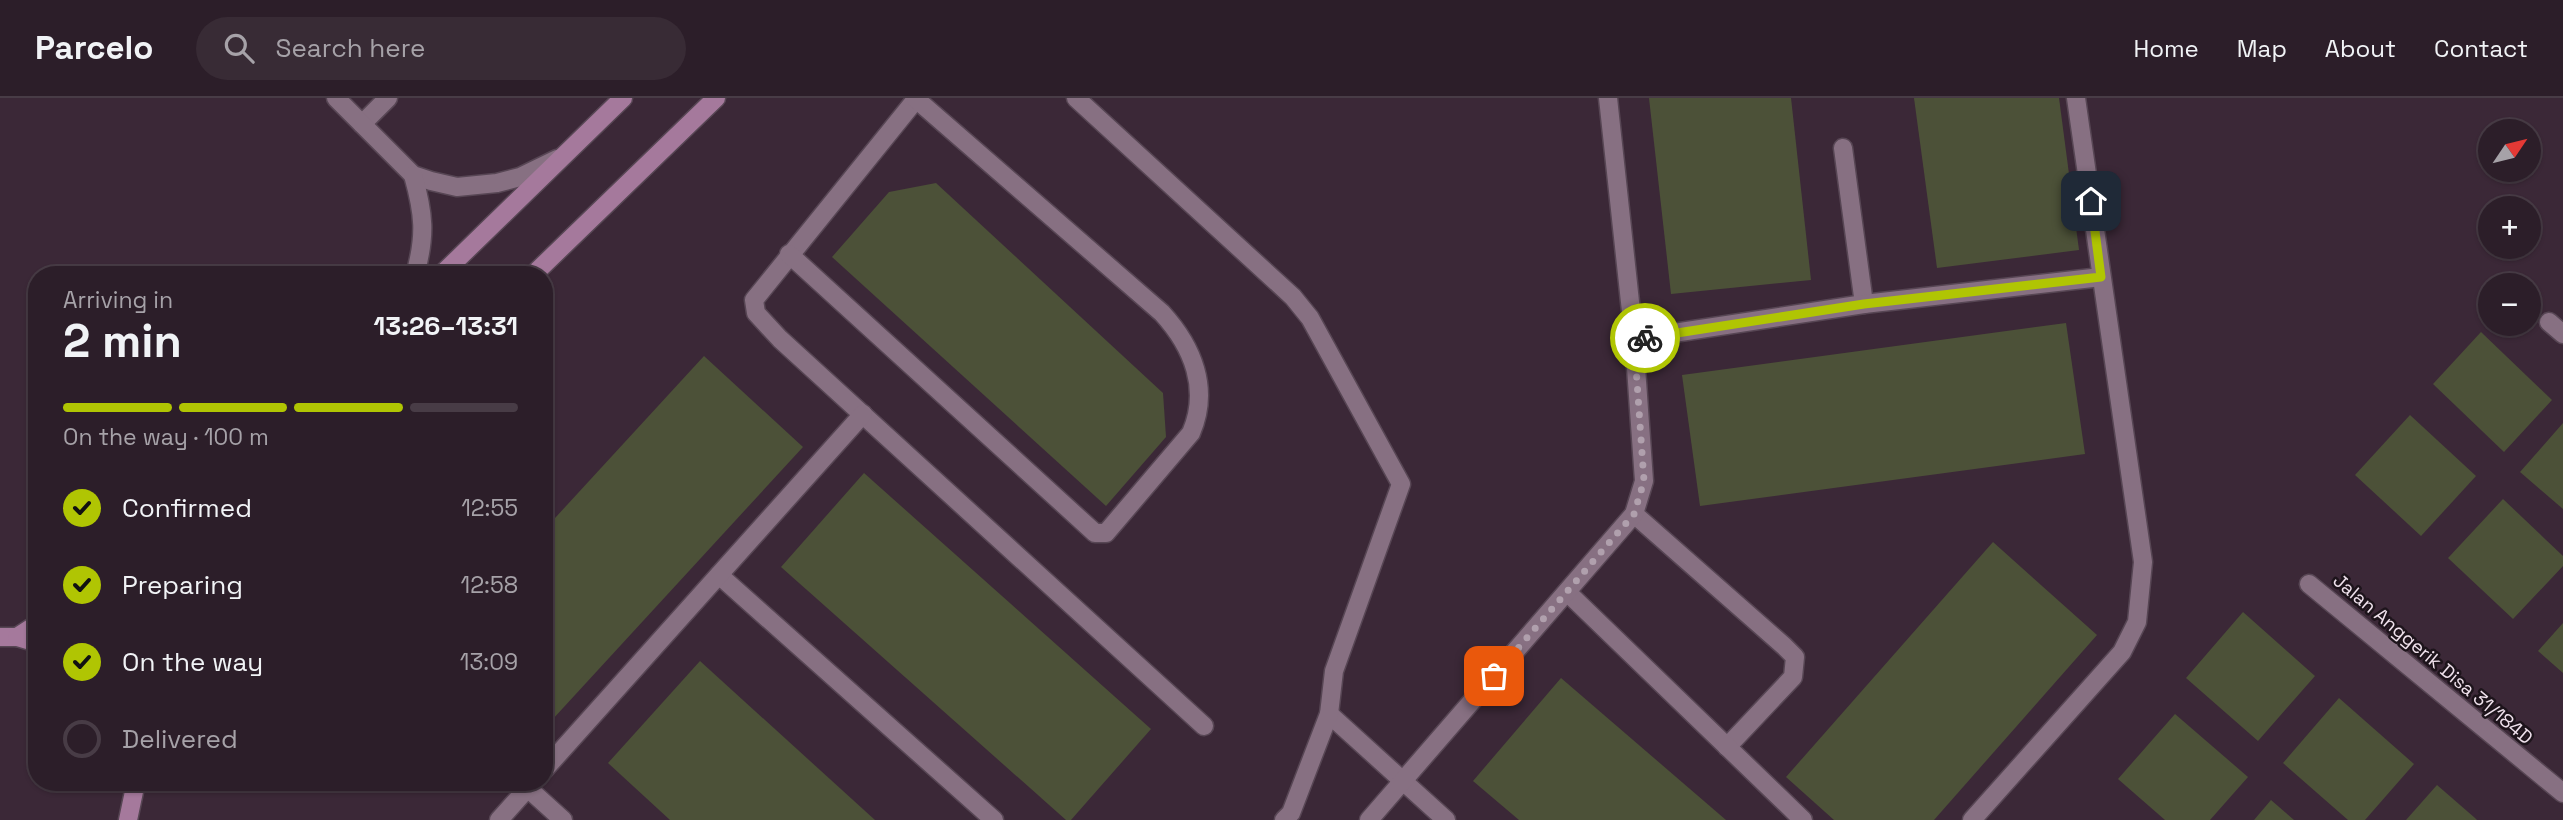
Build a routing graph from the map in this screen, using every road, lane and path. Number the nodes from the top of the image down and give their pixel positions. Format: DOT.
graph roads {
  1 [pos="336,98"];
  2 [pos="388,98"];
  3 [pos="622,98"];
  4 [pos="716,98"];
  5 [pos="1076,98"];
  6 [pos="1608,98"];
  7 [pos="2076,98"];
  8 [pos="916,99"];
  9 [pos="362,124"];
  10 [pos="1843,148"];
  11 [pos="563,156"];
  12 [pos="413,175"];
  13 [pos="789,254"];
  14 [pos="418,266"];
  15 [pos="450,266"];
  16 [pos="542,266"];
  17 [pos="2101,277"];
  18 [pos="1864,304"];
  19 [pos="2549,322"];
  20 [pos="2563,334"];
  21 [pos="1634,339"];
  22 [pos="863,414"];
  23 [pos="1634,514"];
  24 [pos="719,575"];
  25 [pos="2309,584"];
  26 [pos="1567,592"];
  27 [pos="28,628"];
  28 [pos="8,637"];
  29 [pos="28,641"];
  30 [pos="1329,714"];
  31 [pos="1204,726"];
  32 [pos="1727,747"];
  33 [pos="553,760"];
  34 [pos="1403,781"];
  35 [pos="135,791"];
  36 [pos="522,791"];
  37 [pos="534,791"];
  38 [pos="2563,793"];
  39 [pos="131,818"];
  40 [pos="499,820"];
  41 [pos="563,820"];
  42 [pos="994,820"];
  43 [pos="1284,820"];
  44 [pos="1369,820"];
  45 [pos="1446,820"];
  46 [pos="1803,820"];
  47 [pos="1972,820"];
  1 -- 9 [label="street"];
  2 -- 9 [label="street"];
  3 -- 11 [label="main road"];
  4 -- 16 [label="main road"];
  5 -- 30 [label="street"];
  6 -- 21 [label="street"];
  7 -- 17 [label="street"];
  8 -- 13 [label="street"];
  8 -- 13 [label="street"];
  9 -- 12 [label="street"];
  10 -- 18 [label="street"];
  11 -- 12 [label="street"];
  11 -- 15 [label="main road"];
  12 -- 14 [label="street"];
  13 -- 22 [label="street"];
  17 -- 18 [label="street"];
  17 -- 47 [label="street"];
  18 -- 21 [label="street"];
  19 -- 20 [label="street"];
  21 -- 23 [label="street"];
  22 -- 24 [label="street"];
  22 -- 31 [label="street"];
  23 -- 26 [label="street"];
  23 -- 32 [label="street"];
  24 -- 33 [label="street"];
  24 -- 42 [label="street"];
  25 -- 38 [label="street, Jalan Anggerik Disa 31/184D"];
  26 -- 32 [label="street"];
  26 -- 34 [label="street"];
  27 -- 28 [label="main road"];
  28 -- 29 [label="main road"];
  30 -- 34 [label="street"];
  30 -- 43 [label="street"];
  32 -- 46 [label="street"];
  34 -- 44 [label="street"];
  34 -- 45 [label="street"];
  35 -- 39 [label="main road"];
  36 -- 40 [label="street"];
  37 -- 41 [label="street"];
}
